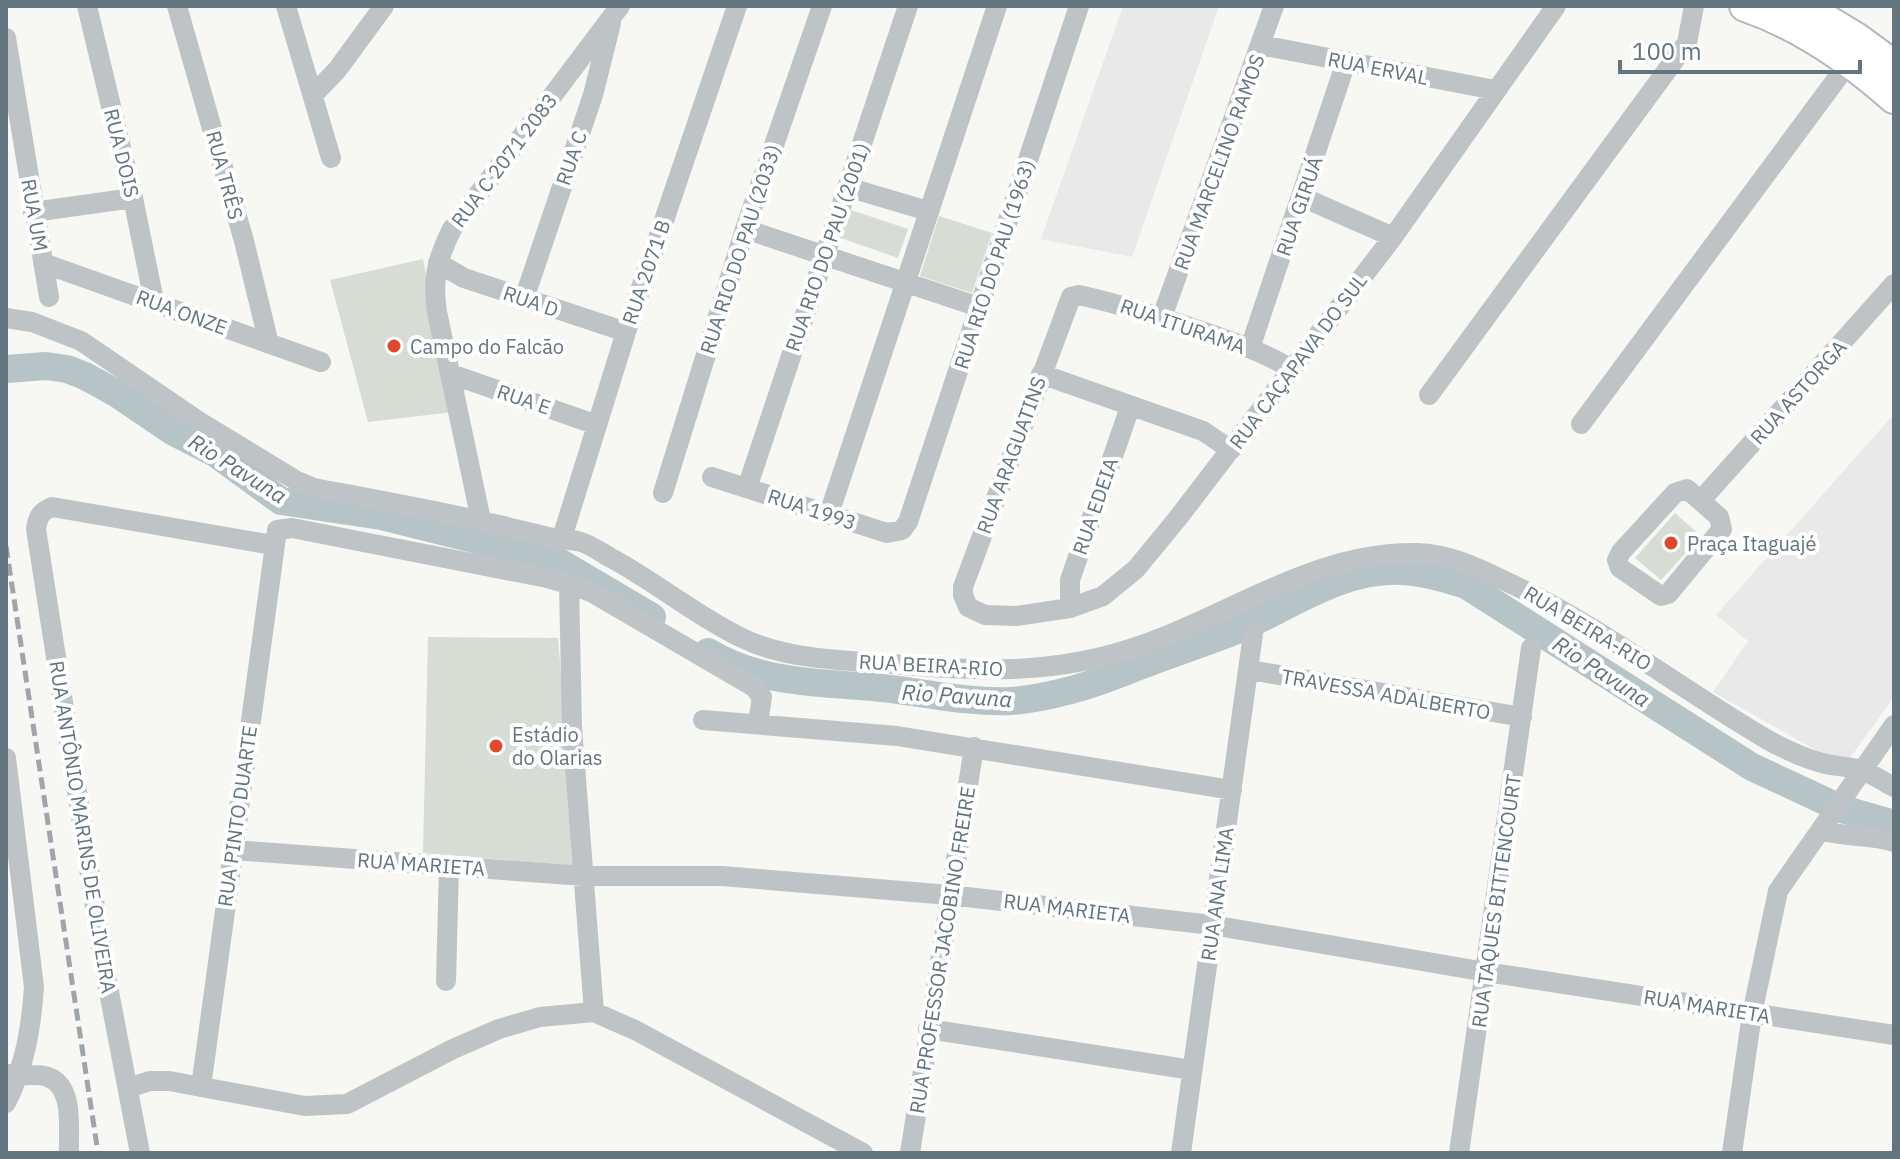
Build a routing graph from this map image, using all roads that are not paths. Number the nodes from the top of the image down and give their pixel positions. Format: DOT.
graph roads {
  1 [pos="87,6"];
  2 [pos="177,6"];
  3 [pos="286,6"];
  4 [pos="384,6"];
  5 [pos="737,6"];
  6 [pos="822,6"];
  7 [pos="908,6"];
  8 [pos="997,6"];
  9 [pos="1079,6"];
  10 [pos="1274,6"];
  11 [pos="1556,6"];
  12 [pos="1694,6"];
  13 [pos="1745,6"];
  14 [pos="1803,6"];
  15 [pos="616,11"];
  16 [pos="6,38"];
  17 [pos="1261,45"];
  18 [pos="1850,61"];
  19 [pos="1346,62"];
  20 [pos="1894,66"];
  21 [pos="1495,90"];
  22 [pos="313,95"];
  23 [pos="1894,98"];
  24 [pos="331,158"];
  25 [pos="847,187"];
  26 [pos="1302,197"];
  27 [pos="133,198"];
  28 [pos="928,211"];
  29 [pos="33,212"];
  30 [pos="745,229"];
  31 [pos="1393,237"];
  32 [pos="824,256"];
  33 [pos="43,263"];
  34 [pos="438,263"];
  35 [pos="906,283"];
  36 [pos="1894,284"];
  37 [pos="49,297"];
  38 [pos="1071,297"];
  39 [pos="524,299"];
  40 [pos="154,301"];
  41 [pos="979,307"];
  42 [pos="1162,317"];
  43 [pos="6,318"];
  44 [pos="626,332"];
  45 [pos="269,344"];
  46 [pos="1250,348"];
  47 [pos="321,362"];
  48 [pos="1291,369"];
  49 [pos="451,374"];
  50 [pos="1041,374"];
  51 [pos="1429,395"];
  52 [pos="1130,407"];
  53 [pos="1581,424"];
  54 [pos="597,425"];
  55 [pos="1231,450"];
  56 [pos="712,477"];
  57 [pos="747,488"];
  58 [pos="663,493"];
  59 [pos="1702,499"];
  60 [pos="829,514"];
  61 [pos="481,520"];
  62 [pos="908,522"];
  63 [pos="275,538"];
  64 [pos="561,541"];
  65 [pos="569,584"];
  66 [pos="1070,608"];
  67 [pos="974,612"];
  68 [pos="1253,634"];
  69 [pos="1531,648"];
  70 [pos="1250,670"];
  71 [pos="1522,717"];
  72 [pos="703,720"];
  73 [pos="758,723"];
  74 [pos="1894,725"];
  75 [pos="974,747"];
  76 [pos="6,758"];
  77 [pos="1859,774"];
  78 [pos="1894,787"];
  79 [pos="1232,790"];
  80 [pos="1824,824"];
  81 [pos="1894,842"];
  82 [pos="233,850"];
  83 [pos="449,866"];
  84 [pos="584,876"];
  85 [pos="949,895"];
  86 [pos="1212,925"];
  87 [pos="1486,972"];
  88 [pos="446,981"];
  89 [pos="594,1012"];
  90 [pos="1752,1014"];
  91 [pos="928,1029"];
  92 [pos="1894,1035"];
  93 [pos="1192,1070"];
  94 [pos="13,1074"];
  95 [pos="201,1087"];
  96 [pos="128,1088"];
  97 [pos="6,1103"];
  98 [pos="69,1153"];
  99 [pos="140,1153"];
  100 [pos="863,1153"];
  101 [pos="910,1153"];
  102 [pos="1181,1153"];
  103 [pos="1459,1153"];
  104 [pos="1732,1153"];
  1 -- 27 [label="street, RUA DOIS"];
  2 -- 45 [label="street, RUA TRÊS"];
  3 -- 22 [label="street"];
  4 -- 22 [label="street"];
  5 -- 44 [label="street, RUA 2071 B"];
  6 -- 30 [label="street, RUA RIO DO PAU (2033)"];
  7 -- 25 [label="street, RUA RIO DO PAU (2001)"];
  8 -- 28 [label="street"];
  9 -- 41 [label="street, RUA RIO DO PAU (1963)"];
  10 -- 17 [label="street, RUA MARCELINO RAMOS"];
  11 -- 21 [label="street, RUA CAÇAPAVA DO SUL"];
  12 -- 51 [label="street"];
  13 -- 18 [label="main road"];
  14 -- 20 [label="main road"];
  15 -- 34 [label="street, RUA C 2071 2083"];
  15 -- 39 [label="street, RUA C"];
  16 -- 29 [label="street, RUA UM"];
  17 -- 19 [label="street, RUA ERVAL"];
  17 -- 42 [label="street, RUA MARCELINO RAMOS"];
  18 -- 23 [label="main road"];
  18 -- 53 [label="street"];
  19 -- 21 [label="street, RUA ERVAL"];
  19 -- 26 [label="street, RUA GIRUÁ"];
  21 -- 31 [label="street, RUA CAÇAPAVA DO SUL"];
  22 -- 24 [label="street"];
  25 -- 28 [label="street"];
  25 -- 32 [label="street, RUA RIO DO PAU (2001)"];
  26 -- 31 [label="street"];
  26 -- 46 [label="street, RUA GIRUÁ"];
  27 -- 29 [label="street"];
  27 -- 40 [label="street, RUA DOIS"];
  28 -- 35 [label="street"];
  29 -- 33 [label="street, RUA UM"];
  30 -- 32 [label="street"];
  30 -- 58 [label="street, RUA RIO DO PAU (2033)"];
  31 -- 48 [label="street, RUA CAÇAPAVA DO SUL"];
  32 -- 35 [label="street"];
  32 -- 57 [label="street, RUA RIO DO PAU (2001)"];
  33 -- 37 [label="street, RUA UM"];
  33 -- 40 [label="street, RUA ONZE"];
  34 -- 39 [label="street, RUA D"];
  34 -- 49 [label="street, RUA C 2071 2083"];
  35 -- 41 [label="street"];
  35 -- 60 [label="street"];
  36 -- 59 [label="street, RUA ASTORGA"];
  38 -- 42 [label="street, RUA ITURAMA"];
  38 -- 50 [label="street, RUA ARAGUATINS"];
  39 -- 44 [label="street, RUA D"];
  40 -- 45 [label="street, RUA ONZE"];
  41 -- 62 [label="street, RUA RIO DO PAU (1963)"];
  42 -- 46 [label="street, RUA ITURAMA"];
  43 -- 61 [label="street, RUA BEIRA-RIO"];
  44 -- 54 [label="street, RUA 2071 B"];
  45 -- 47 [label="street, RUA ONZE"];
  46 -- 48 [label="street, RUA ITURAMA"];
  48 -- 55 [label="street, RUA CAÇAPAVA DO SUL"];
  49 -- 54 [label="street, RUA E"];
  49 -- 61 [label="street, RUA C 2071 2083"];
  50 -- 52 [label="street"];
  50 -- 67 [label="street, RUA ARAGUATINS"];
  52 -- 55 [label="street"];
  52 -- 66 [label="street, RUA EDEIA"];
  54 -- 64 [label="street, RUA 2071 B"];
  55 -- 66 [label="street, RUA CAÇAPAVA DO SUL"];
  56 -- 57 [label="street, RUA 1993"];
  57 -- 60 [label="street, RUA 1993"];
  59 -- 59 [label="street"];
  60 -- 62 [label="street, RUA 1993"];
  61 -- 64 [label="street, RUA BEIRA-RIO"];
  63 -- 65 [label="street"];
  63 -- 82 [label="street, RUA PINTO DUARTE"];
  63 -- 96 [label="street, RUA ANTÔNIO MARINS DE OLIVEIRA"];
  64 -- 77 [label="street, RUA BEIRA-RIO"];
  65 -- 73 [label="street"];
  65 -- 84 [label="street"];
  66 -- 67 [label="street, RUA CAÇAPAVA DO SUL"];
  68 -- 70 [label="street, RUA ANA LIMA"];
  69 -- 71 [label="street, RUA TAQUES BITTENCOURT"];
  70 -- 71 [label="street, TRAVESSA ADALBERTO"];
  70 -- 79 [label="street, RUA ANA LIMA"];
  71 -- 87 [label="street, RUA TAQUES BITTENCOURT"];
  72 -- 73 [label="street"];
  73 -- 75 [label="street"];
  74 -- 77 [label="street"];
  75 -- 79 [label="street"];
  75 -- 85 [label="street, RUA PROFESSOR JACOBINO FREIRE"];
  76 -- 94 [label="street"];
  77 -- 78 [label="street, RUA BEIRA-RIO"];
  77 -- 80 [label="street"];
  79 -- 86 [label="street, RUA ANA LIMA"];
  80 -- 81 [label="street"];
  80 -- 90 [label="street"];
  82 -- 83 [label="street, RUA MARIETA"];
  82 -- 95 [label="street, RUA PINTO DUARTE"];
  83 -- 84 [label="street, RUA MARIETA"];
  83 -- 88 [label="street"];
  84 -- 85 [label="street, RUA MARIETA"];
  84 -- 89 [label="street"];
  85 -- 86 [label="street, RUA MARIETA"];
  85 -- 91 [label="street, RUA PROFESSOR JACOBINO FREIRE"];
  86 -- 87 [label="street, RUA MARIETA"];
  86 -- 93 [label="street, RUA ANA LIMA"];
  87 -- 90 [label="street, RUA MARIETA"];
  87 -- 103 [label="street, RUA TAQUES BITTENCOURT"];
  89 -- 95 [label="street"];
  89 -- 100 [label="street"];
  90 -- 92 [label="street, RUA MARIETA"];
  90 -- 104 [label="street"];
  91 -- 93 [label="street"];
  91 -- 101 [label="street, RUA PROFESSOR JACOBINO FREIRE"];
  93 -- 102 [label="street, RUA ANA LIMA"];
  94 -- 97 [label="street"];
  94 -- 98 [label="street"];
  95 -- 96 [label="street"];
  96 -- 99 [label="street, RUA ANTÔNIO MARINS DE OLIVEIRA"];
}
